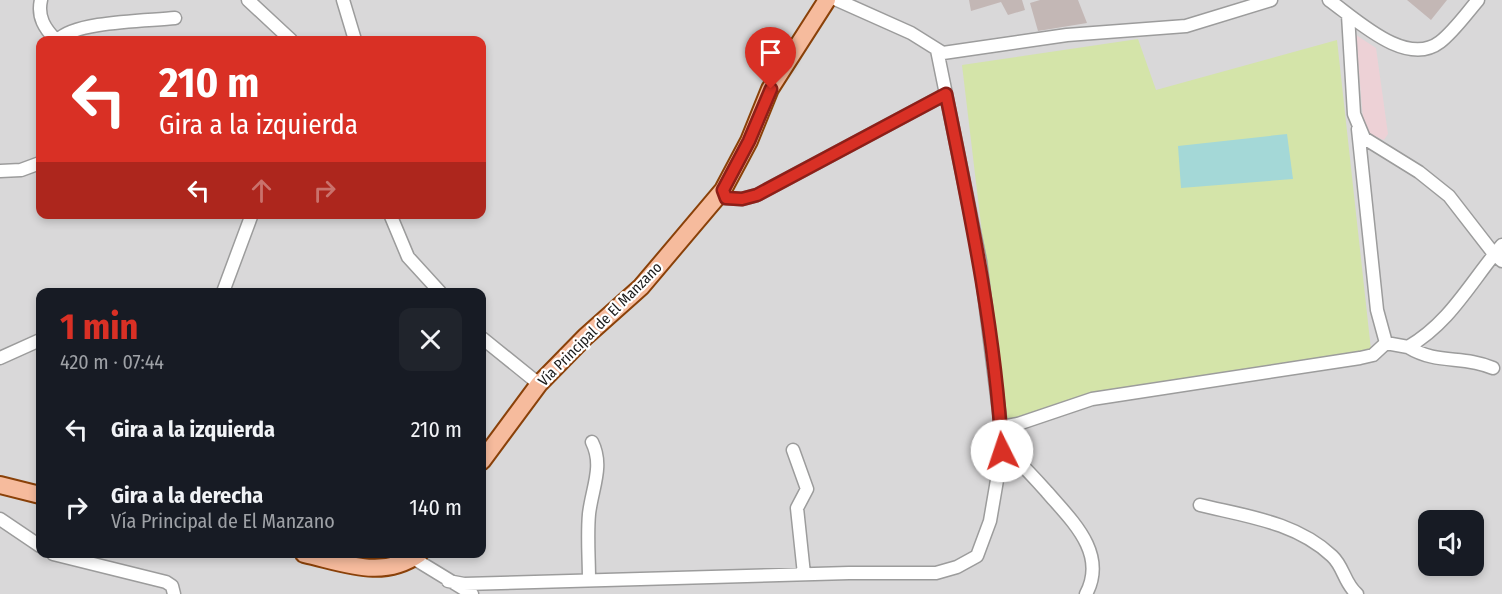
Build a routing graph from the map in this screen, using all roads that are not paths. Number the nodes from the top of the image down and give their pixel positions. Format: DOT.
graph roads {
  1 [pos="41,0"];
  2 [pos="248,0"];
  3 [pos="343,0"];
  4 [pos="826,0"];
  5 [pos="837,0"];
  6 [pos="1271,0"];
  7 [pos="1329,0"];
  8 [pos="1478,0"];
  9 [pos="1243,5"];
  10 [pos="1348,15"];
  11 [pos="175,18"];
  12 [pos="54,36"];
  13 [pos="63,36"];
  14 [pos="287,36"];
  15 [pos="354,36"];
  16 [pos="937,50"];
  17 [pos="946,94"];
  18 [pos="1358,129"];
  19 [pos="36,164"];
  20 [pos="0,171"];
  21 [pos="723,190"];
  22 [pos="250,219"];
  23 [pos="392,219"];
  24 [pos="1499,253"];
  25 [pos="224,288"];
  26 [pos="436,288"];
  27 [pos="486,341"];
  28 [pos="36,342"];
  29 [pos="1386,343"];
  30 [pos="1408,347"];
  31 [pos="0,358"];
  32 [pos="1493,368"];
  33 [pos="539,384"];
  34 [pos="1001,427"];
  35 [pos="592,442"];
  36 [pos="793,450"];
  37 [pos="1002,451"];
  38 [pos="486,456"];
  39 [pos="0,485"];
  40 [pos="36,494"];
  41 [pos="1200,505"];
  42 [pos="0,519"];
  43 [pos="36,543"];
  44 [pos="69,558"];
  45 [pos="322,558"];
  46 [pos="413,558"];
  47 [pos="419,558"];
  48 [pos="804,574"];
  49 [pos="589,580"];
  50 [pos="448,581"];
  51 [pos="174,594"];
  52 [pos="472,594"];
  53 [pos="1086,594"];
  54 [pos="1357,594"];
  1 -- 12 [label="street"];
  2 -- 14 [label="street"];
  3 -- 15 [label="street"];
  4 -- 21 [label="main road, Vía Principal de El Manzano"];
  5 -- 16 [label="street"];
  6 -- 9 [label="street"];
  7 -- 10 [label="street"];
  8 -- 10 [label="street"];
  9 -- 16 [label="street"];
  10 -- 18 [label="street"];
  11 -- 13 [label="street"];
  16 -- 17 [label="street"];
  17 -- 21 [label="street"];
  17 -- 34 [label="street"];
  18 -- 24 [label="street"];
  18 -- 29 [label="street"];
  19 -- 20 [label="street"];
  21 -- 33 [label="main road, Vía Principal de El Manzano"];
  22 -- 25 [label="street"];
  23 -- 26 [label="street"];
  24 -- 30 [label="street"];
  27 -- 33 [label="street"];
  28 -- 31 [label="street"];
  29 -- 30 [label="street"];
  29 -- 34 [label="street"];
  30 -- 32 [label="street"];
  33 -- 38 [label="main road, Vía Principal de El Manzano"];
  34 -- 37 [label="street"];
  35 -- 49 [label="street"];
  36 -- 48 [label="street"];
  37 -- 48 [label="street"];
  37 -- 53 [label="street"];
  39 -- 40 [label="main road"];
  41 -- 54 [label="street"];
  42 -- 43 [label="street"];
  44 -- 51 [label="street"];
  45 -- 46 [label="main road"];
  47 -- 50 [label="street"];
  48 -- 49 [label="street"];
  49 -- 50 [label="street"];
  50 -- 52 [label="street"];
}
